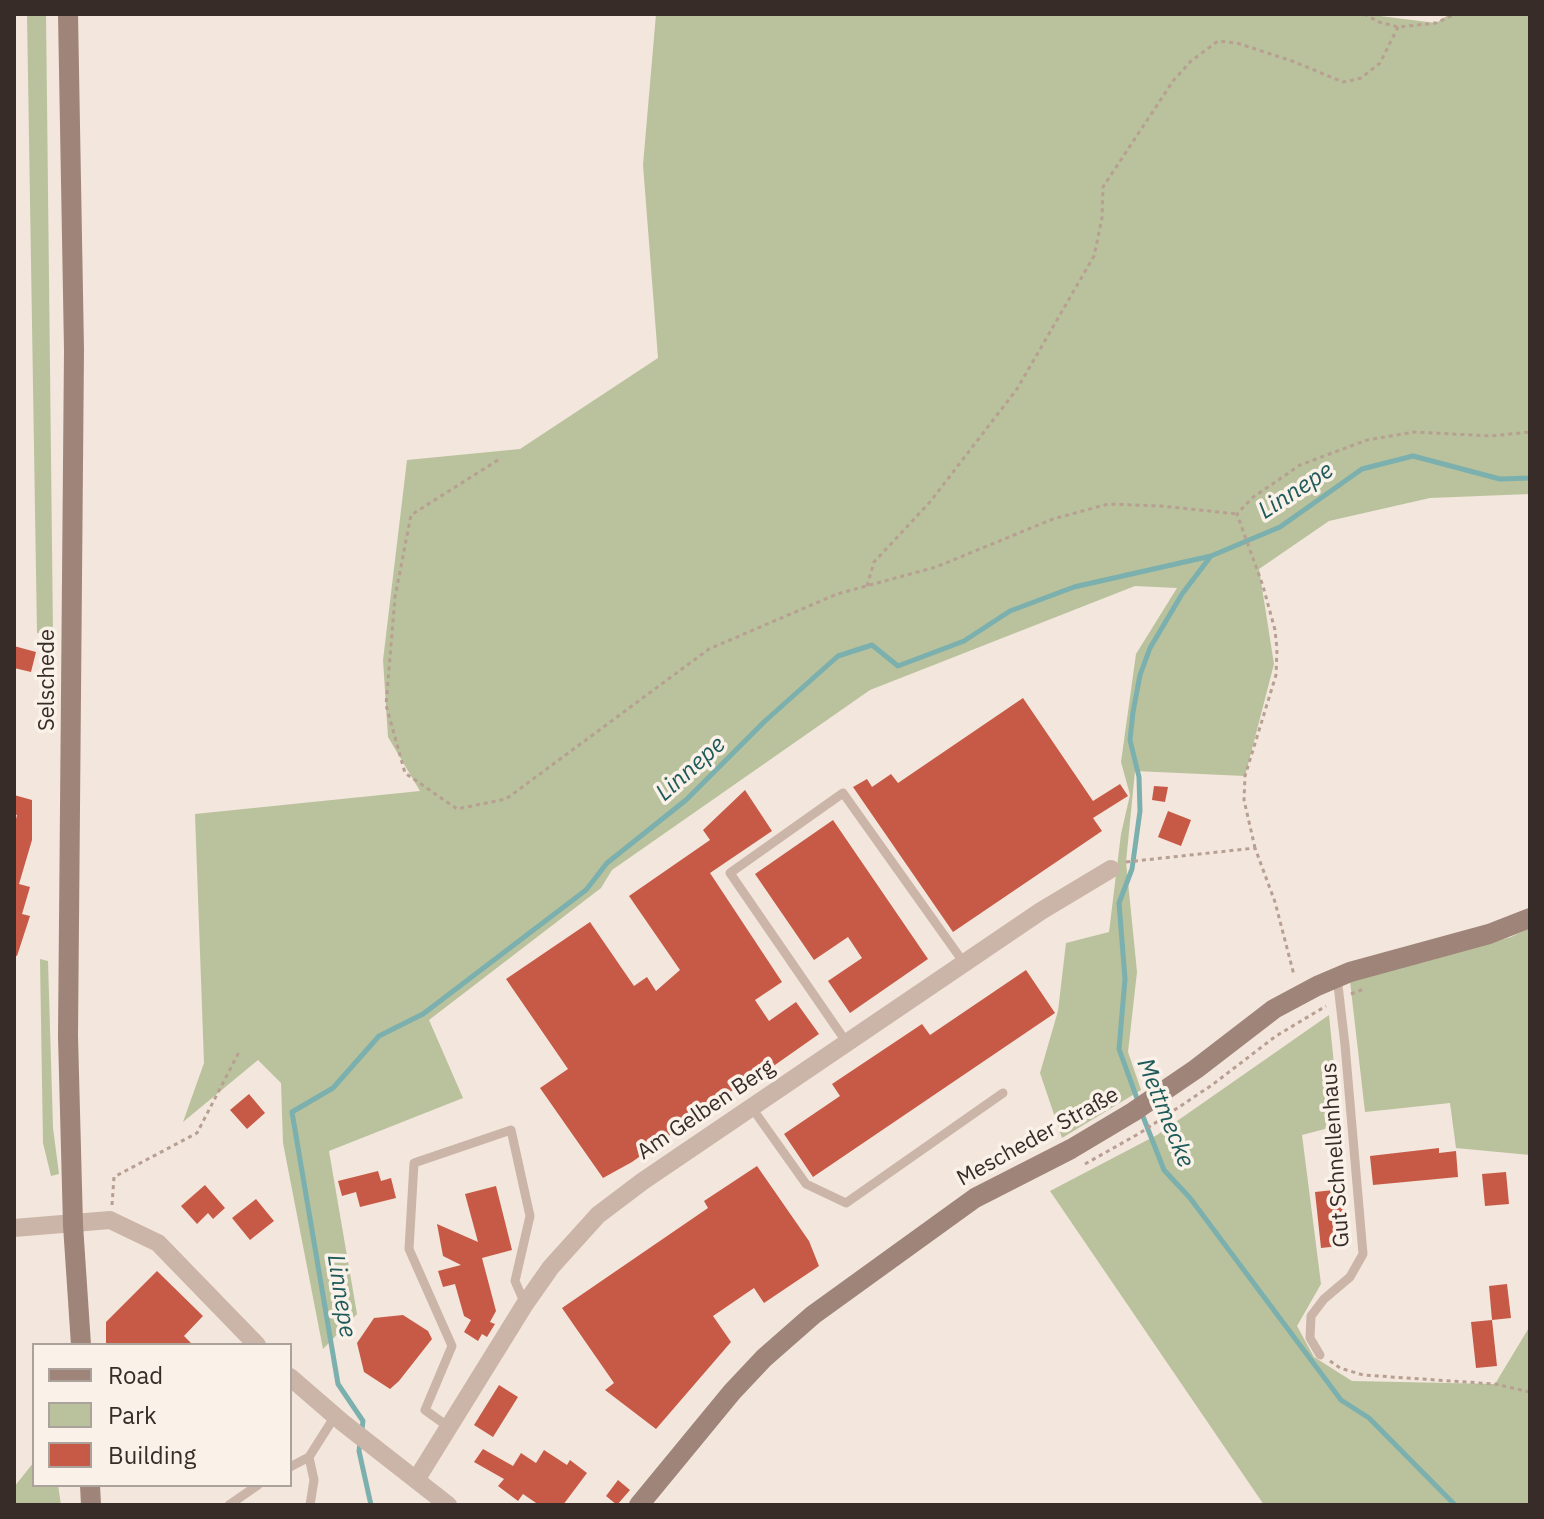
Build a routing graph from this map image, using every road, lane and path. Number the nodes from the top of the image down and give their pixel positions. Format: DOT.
graph roads {
  1 [pos="68,14"];
  2 [pos="1364,14"];
  3 [pos="1455,14"];
  4 [pos="1398,27"];
  5 [pos="1530,432"];
  6 [pos="498,460"];
  7 [pos="1237,514"];
  8 [pos="867,586"];
  9 [pos="1255,848"];
  10 [pos="1119,866"];
  11 [pos="1530,918"];
  12 [pos="964,963"];
  13 [pos="1337,977"];
  14 [pos="1300,994"];
  15 [pos="847,1043"];
  16 [pos="239,1052"];
  17 [pos="1003,1093"];
  18 [pos="752,1108"];
  19 [pos="1153,1124"];
  20 [pos="1073,1170"];
  21 [pos="110,1220"];
  22 [pos="73,1225"];
  23 [pos="14,1228"];
  24 [pos="525,1304"];
  25 [pos="81,1343"];
  26 [pos="255,1343"];
  27 [pos="1320,1355"];
  28 [pos="292,1379"];
  29 [pos="1530,1392"];
  30 [pos="338,1419"];
  31 [pos="450,1428"];
  32 [pos="309,1457"];
  33 [pos="292,1466"];
  34 [pos="416,1480"];
  35 [pos="255,1487"];
  36 [pos="229,1505"];
  37 [pos="310,1505"];
  38 [pos="448,1505"];
  39 [pos="639,1505"];
  1 -- 22 [label="street, Selschede"];
  2 -- 4 [label="path"];
  3 -- 4 [label="path"];
  4 -- 8 [label="path"];
  5 -- 7 [label="path"];
  6 -- 8 [label="path"];
  7 -- 8 [label="path"];
  7 -- 9 [label="path"];
  9 -- 10 [label="path"];
  9 -- 14 [label="path"];
  10 -- 12 [label="street, Am Gelben Berg"];
  11 -- 13 [label="street, Mescheder Straße"];
  12 -- 15 [label="street, Am Gelben Berg"];
  12 -- 15 [label="lane"];
  13 -- 14 [label="street, Mescheder Straße"];
  13 -- 27 [label="lane, Gut Schnellenhaus"];
  14 -- 39 [label="street, Mescheder Straße"];
  15 -- 18 [label="street, Am Gelben Berg"];
  16 -- 21 [label="path"];
  17 -- 18 [label="lane"];
  18 -- 24 [label="street, Am Gelben Berg"];
  19 -- 20 [label="path"];
  21 -- 22 [label="street"];
  21 -- 26 [label="street"];
  22 -- 23 [label="street"];
  22 -- 25 [label="street, Selschede"];
  24 -- 31 [label="street, Am Gelben Berg"];
  24 -- 31 [label="lane"];
  27 -- 29 [label="path"];
  28 -- 30 [label="street"];
  30 -- 32 [label="lane"];
  30 -- 34 [label="street"];
  31 -- 34 [label="street, Am Gelben Berg"];
  32 -- 33 [label="lane"];
  32 -- 37 [label="lane"];
  34 -- 38 [label="street"];
  35 -- 36 [label="lane"];
}
